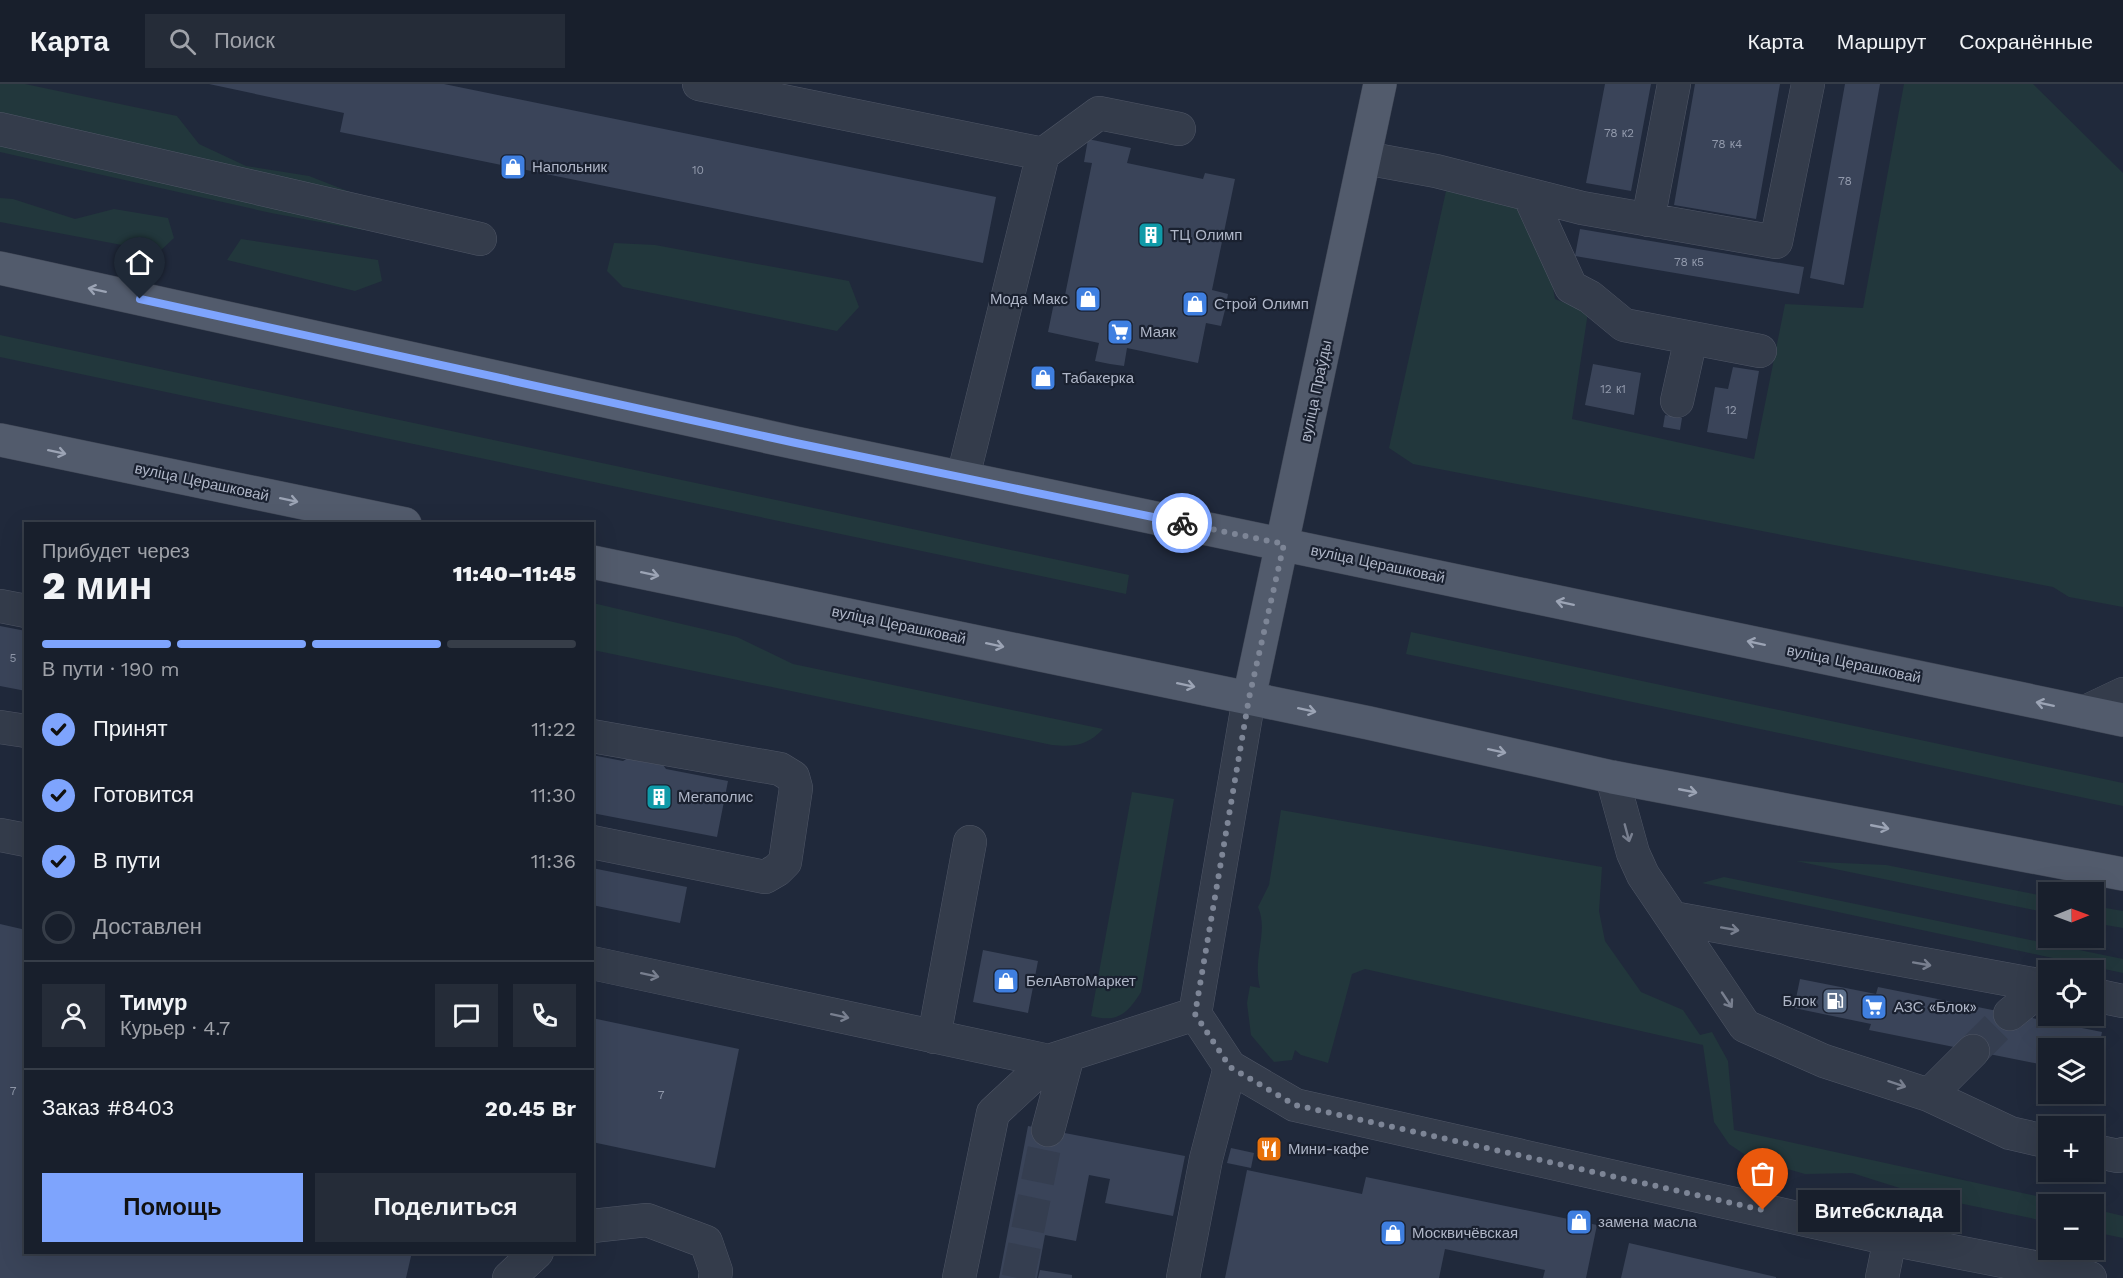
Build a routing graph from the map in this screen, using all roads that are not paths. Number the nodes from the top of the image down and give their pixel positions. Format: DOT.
graph roads {
  1 [pos="699,84"];
  2 [pos="1380,84"];
  3 [pos="1674,84"];
  4 [pos="1808,84"];
  5 [pos="0,129"];
  6 [pos="1179,129"];
  7 [pos="1043,154"];
  8 [pos="1365,158"];
  9 [pos="1528,195"];
  10 [pos="1648,220"];
  11 [pos="480,239"];
  12 [pos="0,268"];
  13 [pos="1691,338"];
  14 [pos="1760,351"];
  15 [pos="1677,401"];
  16 [pos="0,440"];
  17 [pos="963,477"];
  18 [pos="389,522"];
  19 [pos="1284,544"];
  20 [pos="594,562"];
  21 [pos="0,606"];
  22 [pos="24,611"];
  23 [pos="2123,694"];
  24 [pos="1249,698"];
  25 [pos="2085,712"];
  26 [pos="2123,720"];
  27 [pos="0,727"];
  28 [pos="24,731"];
  29 [pos="594,736"];
  30 [pos="1612,777"];
  31 [pos="0,835"];
  32 [pos="24,840"];
  33 [pos="594,842"];
  34 [pos="970,842"];
  35 [pos="2123,859"];
  36 [pos="2091,868"];
  37 [pos="2123,874"];
  38 [pos="1673,918"];
  39 [pos="594,963"];
  40 [pos="2038,984"];
  41 [pos="2038,993"];
  42 [pos="2104,997"];
  43 [pos="2123,1001"];
  44 [pos="1195,1014"];
  45 [pos="2010,1014"];
  46 [pos="934,1036"];
  47 [pos="1972,1051"];
  48 [pos="1058,1058"];
  49 [pos="1230,1067"];
  50 [pos="1929,1095"];
  51 [pos="1048,1130"];
  52 [pos="2038,1139"];
  53 [pos="2104,1153"];
  54 [pos="2123,1154"];
  55 [pos="594,1226"];
  56 [pos="1890,1239"];
  57 [pos="535,1254"];
  58 [pos="509,1278"];
  59 [pos="715,1278"];
  60 [pos="959,1278"];
  61 [pos="1183,1278"];
  62 [pos="1882,1278"];
  63 [pos="2090,1278"];
  1 -- 7 [label="lane"];
  2 -- 8 [label="main road, вуліца Праўды"];
  3 -- 10 [label="lane"];
  4 -- 10 [label="lane"];
  5 -- 11 [label="lane"];
  6 -- 7 [label="lane"];
  7 -- 17 [label="lane"];
  8 -- 9 [label="lane"];
  8 -- 19 [label="main road, вуліца Праўды"];
  9 -- 10 [label="lane"];
  9 -- 13 [label="lane"];
  17 -- 12 [label="main road, вуліца Церашковай, one-way"];
  13 -- 14 [label="lane"];
  13 -- 15 [label="lane"];
  16 -- 18 [label="main road, вуліца Церашковай, one-way"];
  17 -- 19 [label="main road, вуліца Церашковай"];
  19 -- 24 [label="main road, вуліца Праўды"];
  25 -- 19 [label="main road, вуліца Церашковай, one-way"];
  20 -- 24 [label="main road, вуліца Церашковай, one-way"];
  21 -- 22 [label="lane"];
  23 -- 25 [label="lane"];
  24 -- 30 [label="main road, вуліца Церашковай, one-way"];
  24 -- 44 [label="lane"];
  25 -- 26 [label="main road, вуліца Церашковай"];
  27 -- 28 [label="lane"];
  29 -- 33 [label="lane"];
  30 -- 36 [label="main road, вуліца Церашковай, one-way"];
  30 -- 38 [label="lane, one-way"];
  31 -- 32 [label="lane"];
  34 -- 46 [label="lane"];
  35 -- 36 [label="main road"];
  36 -- 37 [label="main road, вуліца Церашковай"];
  38 -- 40 [label="lane, one-way"];
  38 -- 50 [label="lane, one-way"];
  39 -- 46 [label="lane, one-way"];
  41 -- 45 [label="lane"];
  42 -- 43 [label="lane"];
  44 -- 48 [label="lane"];
  44 -- 49 [label="lane"];
  46 -- 48 [label="lane"];
  47 -- 50 [label="lane"];
  48 -- 51 [label="lane"];
  48 -- 60 [label="lane"];
  49 -- 56 [label="lane"];
  49 -- 61 [label="lane"];
  50 -- 52 [label="lane"];
  53 -- 54 [label="lane"];
  55 -- 59 [label="lane"];
  56 -- 62 [label="lane"];
  56 -- 63 [label="lane"];
  57 -- 58 [label="lane"];
}
